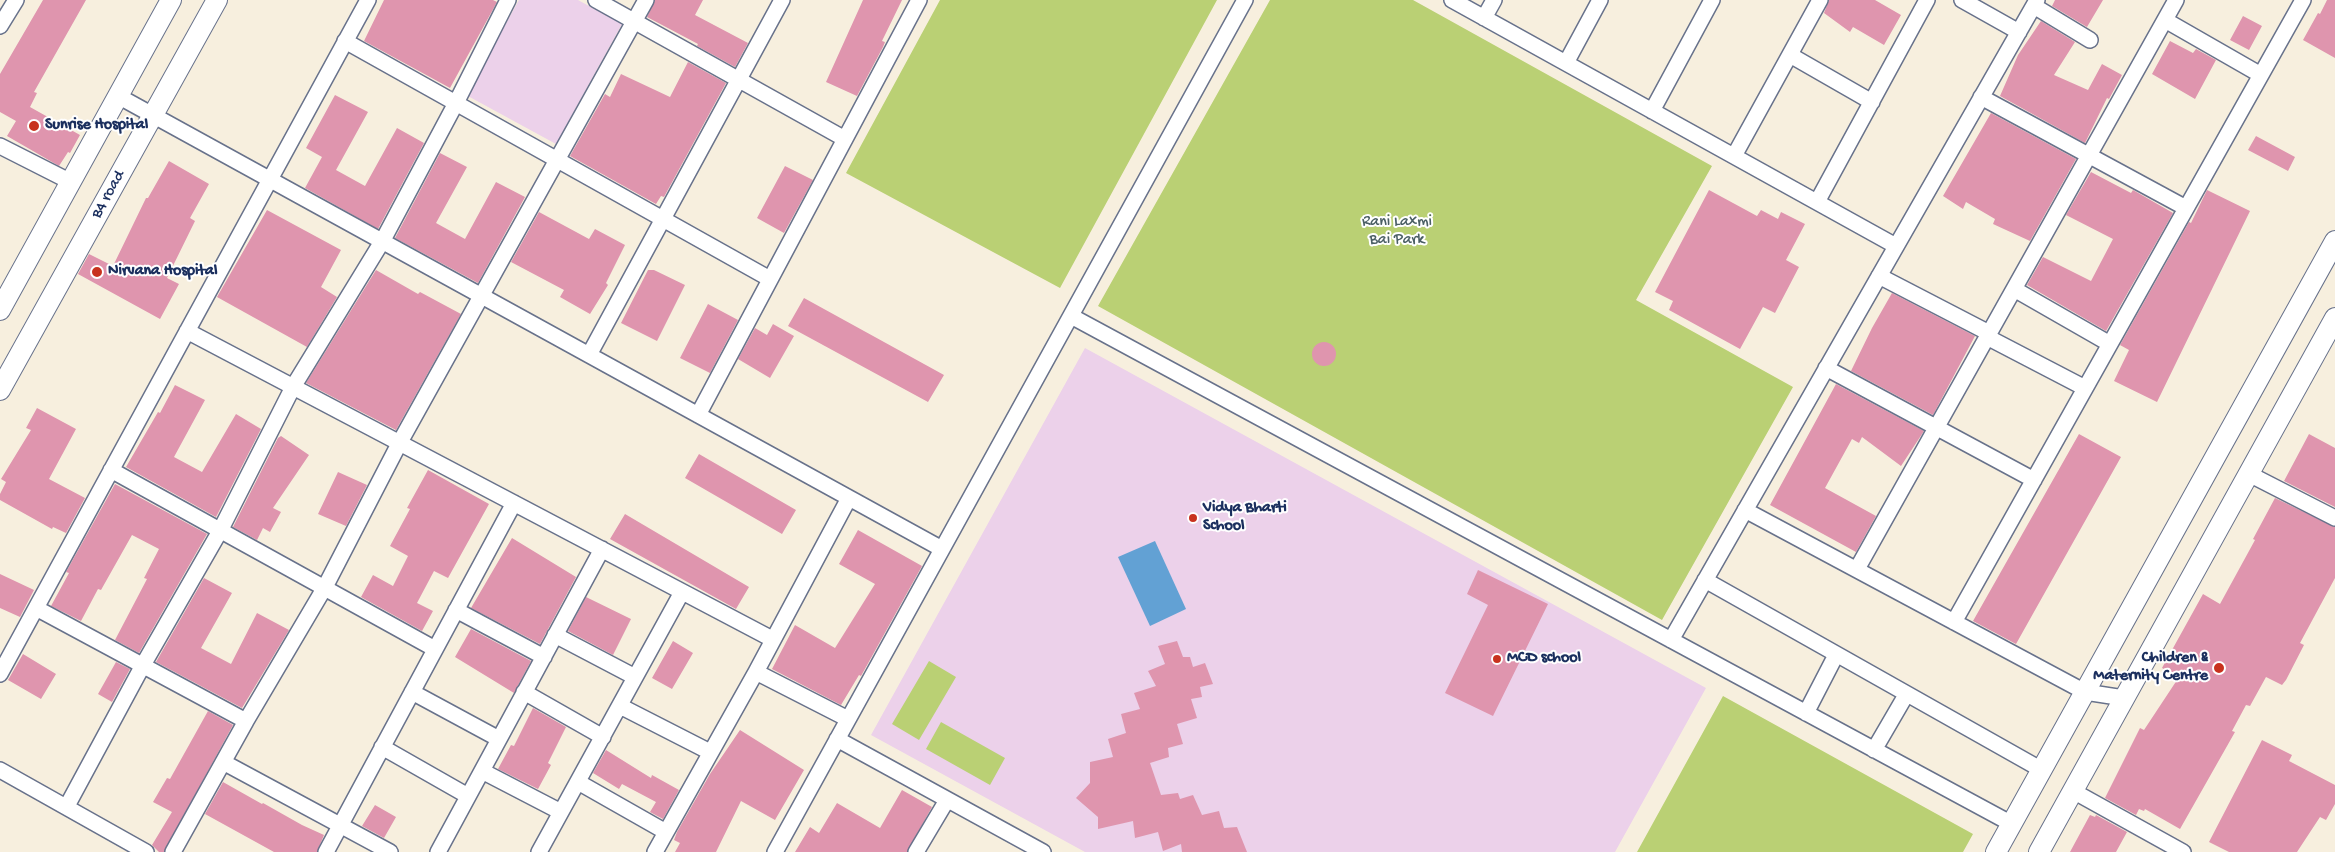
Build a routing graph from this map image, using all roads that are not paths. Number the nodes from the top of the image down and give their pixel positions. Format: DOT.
graph roads {
  1 [pos="16,0"];
  2 [pos="171,0"];
  3 [pos="217,0"];
  4 [pos="368,0"];
  5 [pos="508,0"];
  6 [pos="596,0"];
  7 [pos="646,0"];
  8 [pos="782,0"];
  9 [pos="919,0"];
  10 [pos="1245,0"];
  11 [pos="1452,0"];
  12 [pos="1494,0"];
  13 [pos="1600,0"];
  14 [pos="1712,0"];
  15 [pos="1820,0"];
  16 [pos="1927,0"];
  17 [pos="1962,0"];
  18 [pos="2176,0"];
  19 [pos="2303,0"];
  20 [pos="2036,3"];
  21 [pos="1484,18"];
  22 [pos="2165,20"];
  23 [pos="634,21"];
  24 [pos="0,26"];
  25 [pos="2019,32"];
  26 [pos="2090,40"];
  27 [pos="345,41"];
  28 [pos="1790,56"];
  29 [pos="1566,63"];
  30 [pos="2261,75"];
  31 [pos="738,79"];
  32 [pos="118,96"];
  33 [pos="1982,97"];
  34 [pos="1872,102"];
  35 [pos="456,103"];
  36 [pos="1652,111"];
  37 [pos="154,115"];
  38 [pos="845,139"];
  39 [pos="0,146"];
  40 [pos="1734,156"];
  41 [pos="2089,156"];
  42 [pos="557,160"];
  43 [pos="270,179"];
  44 [pos="71,182"];
  45 [pos="1817,202"];
  46 [pos="2186,208"];
  47 [pos="663,219"];
  48 [pos="383,240"];
  49 [pos="2335,241"];
  50 [pos="1896,246"];
  51 [pos="1879,276"];
  52 [pos="770,279"];
  53 [pos="2014,289"];
  54 [pos="481,295"];
  55 [pos="0,310"];
  56 [pos="1071,316"];
  57 [pos="2335,318"];
  58 [pos="187,331"];
  59 [pos="1988,335"];
  60 [pos="2110,344"];
  61 [pos="589,355"];
  62 [pos="1826,368"];
  63 [pos="294,387"];
  64 [pos="2085,388"];
  65 [pos="0,390"];
  66 [pos="698,415"];
  67 [pos="1936,428"];
  68 [pos="400,442"];
  69 [pos="111,470"];
  70 [pos="2249,474"];
  71 [pos="2034,480"];
  72 [pos="849,498"];
  73 [pos="514,503"];
  74 [pos="1745,510"];
  75 [pos="2335,518"];
  76 [pos="220,530"];
  77 [pos="942,549"];
  78 [pos="602,550"];
  79 [pos="1857,570"];
  80 [pos="1705,580"];
  81 [pos="325,587"];
  82 [pos="682,592"];
  83 [pos="36,608"];
  84 [pos="456,610"];
  85 [pos="1954,622"];
  86 [pos="556,635"];
  87 [pos="772,639"];
  88 [pos="1671,640"];
  89 [pos="435,649"];
  90 [pos="1836,655"];
  91 [pos="544,657"];
  92 [pos="143,665"];
  93 [pos="756,672"];
  94 [pos="0,674"];
  95 [pos="635,677"];
  96 [pos="412,692"];
  97 [pos="524,692"];
  98 [pos="2085,692"];
  99 [pos="1906,695"];
  100 [pos="2124,698"];
  101 [pos="620,706"];
  102 [pos="1806,713"];
  103 [pos="848,720"];
  104 [pos="246,721"];
  105 [pos="603,737"];
  106 [pos="499,739"];
  107 [pos="837,740"];
  108 [pos="382,748"];
  109 [pos="1874,750"];
  110 [pos="710,752"];
  111 [pos="223,762"];
  112 [pos="0,770"];
  113 [pos="482,770"];
  114 [pos="2042,770"];
  115 [pos="578,782"];
  116 [pos="2073,791"];
  117 [pos="468,796"];
  118 [pos="947,800"];
  119 [pos="67,806"];
  120 [pos="561,812"];
  121 [pos="2012,824"];
  122 [pos="340,825"];
  123 [pos="666,832"];
  124 [pos="1026,848"];
  125 [pos="545,850"];
  126 [pos="146,852"];
  127 [pos="173,852"];
  128 [pos="326,852"];
  129 [pos="390,852"];
  130 [pos="438,852"];
  131 [pos="655,852"];
  132 [pos="775,852"];
  133 [pos="916,852"];
  134 [pos="1043,852"];
  135 [pos="1996,852"];
  136 [pos="2039,852"];
  137 [pos="2183,852"];
  1 -- 24 [label="street"];
  2 -- 32 [label="street"];
  3 -- 37 [label="street, B4 road"];
  4 -- 27 [label="street"];
  5 -- 35 [label="street"];
  6 -- 23 [label="street"];
  7 -- 23 [label="street"];
  8 -- 31 [label="street"];
  9 -- 38 [label="street"];
  10 -- 56 [label="street"];
  11 -- 21 [label="street"];
  12 -- 21 [label="street"];
  13 -- 29 [label="street"];
  14 -- 36 [label="street"];
  15 -- 28 [label="street"];
  16 -- 34 [label="street"];
  17 -- 25 [label="street"];
  18 -- 22 [label="street"];
  19 -- 30 [label="street"];
  20 -- 25 [label="street"];
  20 -- 26 [label="street"];
  21 -- 29 [label="street"];
  22 -- 30 [label="street"];
  22 -- 41 [label="street"];
  23 -- 31 [label="street"];
  23 -- 42 [label="street"];
  25 -- 33 [label="street"];
  27 -- 35 [label="street"];
  27 -- 43 [label="street"];
  28 -- 34 [label="street"];
  28 -- 40 [label="street"];
  29 -- 36 [label="street"];
  30 -- 46 [label="street"];
  31 -- 38 [label="street"];
  31 -- 47 [label="street"];
  32 -- 37 [label="street"];
  32 -- 44 [label="street"];
  33 -- 41 [label="street"];
  33 -- 50 [label="street"];
  34 -- 45 [label="street"];
  35 -- 42 [label="street"];
  35 -- 48 [label="street"];
  36 -- 40 [label="street"];
  37 -- 43 [label="street"];
  37 -- 65 [label="street, B4 road"];
  38 -- 52 [label="street"];
  39 -- 44 [label="street"];
  40 -- 45 [label="street"];
  41 -- 46 [label="street"];
  41 -- 53 [label="street"];
  42 -- 47 [label="street"];
  42 -- 54 [label="street"];
  43 -- 48 [label="street"];
  43 -- 58 [label="street"];
  44 -- 55 [label="street"];
  45 -- 50 [label="street"];
  46 -- 60 [label="street"];
  47 -- 52 [label="street"];
  47 -- 61 [label="street"];
  48 -- 54 [label="street"];
  48 -- 63 [label="street"];
  49 -- 98 [label="street"];
  50 -- 51 [label="street"];
  51 -- 59 [label="street"];
  51 -- 62 [label="street"];
  52 -- 66 [label="street"];
  53 -- 59 [label="street"];
  53 -- 60 [label="street"];
  54 -- 61 [label="street"];
  54 -- 68 [label="street"];
  56 -- 77 [label="street"];
  56 -- 88 [label="street"];
  57 -- 70 [label="street"];
  58 -- 63 [label="street"];
  58 -- 69 [label="street"];
  59 -- 64 [label="street"];
  59 -- 67 [label="street"];
  60 -- 64 [label="street"];
  61 -- 66 [label="street"];
  62 -- 67 [label="street"];
  62 -- 74 [label="street"];
  63 -- 68 [label="street"];
  63 -- 76 [label="street"];
  64 -- 71 [label="street"];
  66 -- 72 [label="street"];
  67 -- 71 [label="street"];
  67 -- 79 [label="street"];
  68 -- 73 [label="street"];
  68 -- 81 [label="street"];
  69 -- 76 [label="street"];
  69 -- 83 [label="street"];
  70 -- 75 [label="street"];
  70 -- 100 [label="street"];
  71 -- 85 [label="street"];
  72 -- 77 [label="street"];
  72 -- 87 [label="street"];
  73 -- 78 [label="street"];
  73 -- 84 [label="street"];
  74 -- 79 [label="street"];
  74 -- 80 [label="street"];
  76 -- 81 [label="street"];
  76 -- 92 [label="street"];
  77 -- 103 [label="street"];
  78 -- 82 [label="street"];
  78 -- 86 [label="street"];
  79 -- 85 [label="street"];
  80 -- 88 [label="street"];
  80 -- 90 [label="street"];
  81 -- 89 [label="street"];
  81 -- 104 [label="street"];
  82 -- 87 [label="street"];
  82 -- 95 [label="street"];
  83 -- 92 [label="street"];
  83 -- 94 [label="street"];
  84 -- 89 [label="street"];
  84 -- 91 [label="street"];
  85 -- 98 [label="street"];
  86 -- 91 [label="street"];
  86 -- 95 [label="street"];
  87 -- 93 [label="street"];
  88 -- 102 [label="street"];
  89 -- 96 [label="street"];
  90 -- 99 [label="street"];
  90 -- 102 [label="street"];
  91 -- 97 [label="street"];
  92 -- 104 [label="street"];
  92 -- 119 [label="street"];
  93 -- 103 [label="street"];
  93 -- 110 [label="street"];
  95 -- 101 [label="street"];
  96 -- 106 [label="street"];
  96 -- 108 [label="street"];
  97 -- 105 [label="street"];
  97 -- 106 [label="street"];
  98 -- 100 [label="street"];
  98 -- 114 [label="street"];
  99 -- 109 [label="street"];
  99 -- 114 [label="street"];
  100 -- 116 [label="street"];
  101 -- 105 [label="street"];
  101 -- 110 [label="street"];
  102 -- 109 [label="street"];
  103 -- 107 [label="street"];
  104 -- 111 [label="street"];
  105 -- 115 [label="street"];
  106 -- 113 [label="street"];
  107 -- 118 [label="street"];
  107 -- 132 [label="street"];
  108 -- 117 [label="street"];
  108 -- 122 [label="street"];
  109 -- 121 [label="street"];
  110 -- 123 [label="street"];
  111 -- 122 [label="street"];
  111 -- 127 [label="street"];
  112 -- 119 [label="street"];
  113 -- 117 [label="street"];
  113 -- 120 [label="street"];
  114 -- 121 [label="street"];
  115 -- 120 [label="street"];
  115 -- 123 [label="street"];
  116 -- 136 [label="street"];
  116 -- 137 [label="street"];
  117 -- 130 [label="street"];
  118 -- 124 [label="street"];
  118 -- 133 [label="street"];
  119 -- 126 [label="street"];
  120 -- 125 [label="street"];
  121 -- 135 [label="street"];
  122 -- 128 [label="street"];
  122 -- 129 [label="street"];
  123 -- 131 [label="street"];
  124 -- 134 [label="street"];
}
